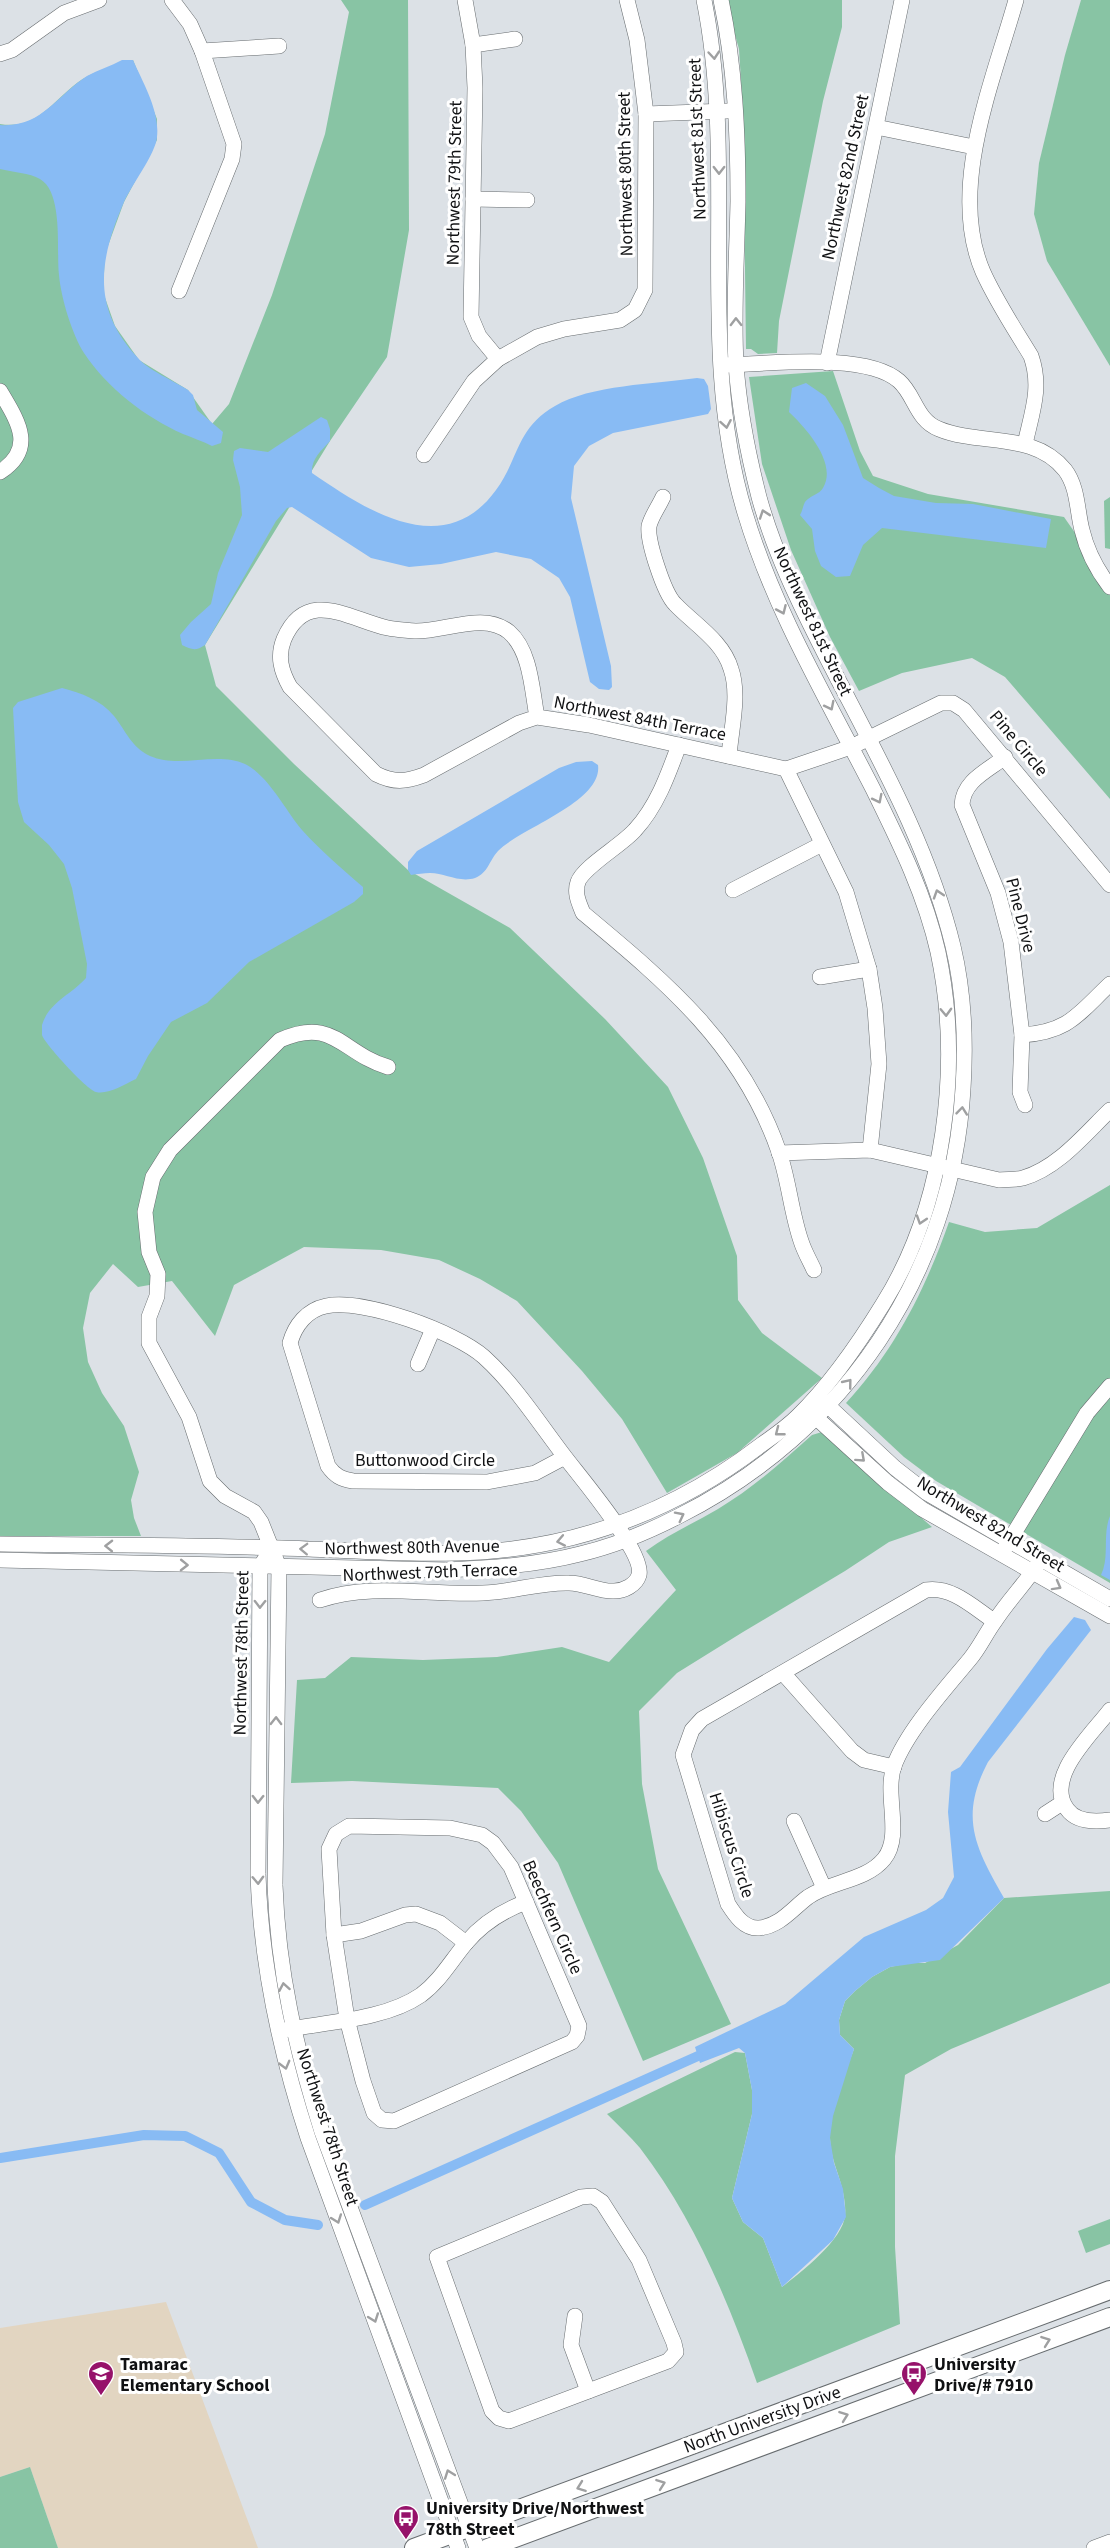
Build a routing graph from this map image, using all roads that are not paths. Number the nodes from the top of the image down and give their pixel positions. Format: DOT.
graph roads {
  1 [pos="99,0"];
  2 [pos="172,0"];
  3 [pos="465,0"];
  4 [pos="627,0"];
  5 [pos="704,0"];
  6 [pos="721,0"];
  7 [pos="902,0"];
  8 [pos="1016,0"];
  9 [pos="61,7"];
  10 [pos="515,39"];
  11 [pos="473,45"];
  12 [pos="279,46"];
  13 [pos="202,51"];
  14 [pos="0,54"];
  15 [pos="719,111"];
  16 [pos="736,111"];
  17 [pos="646,114"];
  18 [pos="876,127"];
  19 [pos="974,147"];
  20 [pos="474,199"];
  21 [pos="527,200"];
  22 [pos="179,291"];
  23 [pos="498,359"];
  24 [pos="827,363"];
  25 [pos="736,365"];
  26 [pos="721,366"];
  27 [pos="0,391"];
  28 [pos="1025,444"];
  29 [pos="424,455"];
  30 [pos="0,472"];
  31 [pos="663,497"];
  32 [pos="1110,587"];
  33 [pos="537,717"];
  34 [pos="868,739"];
  35 [pos="679,745"];
  36 [pos="851,747"];
  37 [pos="729,756"];
  38 [pos="1005,758"];
  39 [pos="786,770"];
  40 [pos="822,844"];
  41 [pos="1110,885"];
  42 [pos="733,890"];
  43 [pos="954,950"];
  44 [pos="938,954"];
  45 [pos="869,969"];
  46 [pos="820,977"];
  47 [pos="1110,984"];
  48 [pos="1022,1035"];
  49 [pos="388,1067"];
  50 [pos="1025,1105"];
  51 [pos="1110,1110"];
  52 [pos="870,1150"];
  53 [pos="780,1153"];
  54 [pos="937,1164"];
  55 [pos="953,1168"];
  56 [pos="814,1270"];
  57 [pos="433,1329"];
  58 [pos="418,1364"];
  59 [pos="1110,1386"];
  60 [pos="816,1396"];
  61 [pos="829,1406"];
  62 [pos="804,1409"];
  63 [pos="817,1419"];
  64 [pos="565,1457"];
  65 [pos="617,1525"];
  66 [pos="626,1540"];
  67 [pos="0,1544"];
  68 [pos="1005,1547"];
  69 [pos="271,1548"];
  70 [pos="0,1560"];
  71 [pos="1037,1566"];
  72 [pos="260,1567"];
  73 [pos="279,1567"];
  74 [pos="1110,1599"];
  75 [pos="320,1600"];
  76 [pos="1110,1616"];
  77 [pos="994,1621"];
  78 [pos="783,1672"];
  79 [pos="1110,1710"];
  80 [pos="894,1767"];
  81 [pos="1062,1803"];
  82 [pos="1046,1814"];
  83 [pos="1110,1820"];
  84 [pos="794,1821"];
  85 [pos="824,1888"];
  86 [pos="526,1902"];
  87 [pos="334,1935"];
  88 [pos="466,1943"];
  89 [pos="347,2019"];
  90 [pos="292,2028"];
  91 [pos="277,2031"];
  92 [pos="1110,2290"];
  93 [pos="575,2316"];
  94 [pos="1110,2317"];
  95 [pos="892,2371"];
  96 [pos="588,2391"];
  97 [pos="869,2407"];
  98 [pos="460,2537"];
  99 [pos="1110,2542"];
  100 [pos="414,2548"];
  101 [pos="477,2548"];
  102 [pos="488,2548"];
  103 [pos="1094,2548"];
  1 -- 9 [label="street"];
  2 -- 13 [label="street"];
  3 -- 11 [label="street, Northwest 79th Street"];
  4 -- 17 [label="street, Northwest 80th Street"];
  5 -- 15 [label="street, Northwest 81st Street, one-way"];
  6 -- 16 [label="street, Northwest 81st Street"];
  7 -- 18 [label="street, Northwest 82nd Street"];
  8 -- 19 [label="street"];
  9 -- 14 [label="street"];
  10 -- 11 [label="street"];
  11 -- 20 [label="street, Northwest 79th Street"];
  12 -- 13 [label="street"];
  13 -- 22 [label="street"];
  15 -- 16 [label="street"];
  15 -- 17 [label="street"];
  15 -- 26 [label="street, Northwest 81st Street, one-way"];
  25 -- 16 [label="street, Northwest 81st Street, one-way"];
  17 -- 23 [label="street, Northwest 80th Street"];
  18 -- 19 [label="street"];
  18 -- 24 [label="street, Northwest 82nd Street"];
  19 -- 28 [label="street"];
  20 -- 21 [label="street"];
  20 -- 23 [label="street, Northwest 79th Street"];
  23 -- 29 [label="street"];
  24 -- 25 [label="street"];
  24 -- 28 [label="street"];
  25 -- 26 [label="street"];
  34 -- 25 [label="street, Northwest 81st Street, one-way"];
  26 -- 36 [label="street, Northwest 81st Street, one-way"];
  27 -- 30 [label="street"];
  28 -- 32 [label="street"];
  31 -- 37 [label="street"];
  33 -- 33 [label="street, Northwest 84th Terrace"];
  33 -- 35 [label="street, Northwest 84th Terrace"];
  34 -- 36 [label="street, Pine Circle"];
  34 -- 38 [label="street, Pine Circle"];
  43 -- 34 [label="street, Northwest 81st Street, one-way"];
  35 -- 37 [label="street, Northwest 84th Terrace"];
  35 -- 53 [label="street"];
  36 -- 39 [label="street"];
  36 -- 44 [label="street, Northwest 81st Street, one-way"];
  37 -- 39 [label="street, Northwest 84th Terrace"];
  38 -- 41 [label="street, Pine Circle"];
  38 -- 48 [label="street, Pine Drive"];
  39 -- 40 [label="street"];
  40 -- 42 [label="street"];
  40 -- 45 [label="street"];
  55 -- 43 [label="street, Northwest 80th Avenue, one-way"];
  44 -- 54 [label="street, Northwest 80th Avenue, one-way"];
  45 -- 46 [label="street"];
  45 -- 52 [label="street"];
  47 -- 48 [label="street"];
  48 -- 50 [label="street, Pine Drive"];
  49 -- 69 [label="street"];
  51 -- 55 [label="street"];
  52 -- 53 [label="street"];
  52 -- 54 [label="street"];
  53 -- 56 [label="street"];
  54 -- 55 [label="street"];
  54 -- 60 [label="street, Northwest 80th Avenue, one-way"];
  61 -- 55 [label="street, Northwest 80th Avenue, one-way"];
  57 -- 58 [label="street"];
  57 -- 64 [label="street, Buttonwood Circle"];
  57 -- 64 [label="street, Buttonwood Circle"];
  59 -- 68 [label="street"];
  60 -- 61 [label="street, Northwest 82nd Street"];
  60 -- 62 [label="street, Northwest 80th Avenue"];
  61 -- 63 [label="street, Northwest 80th Avenue"];
  61 -- 68 [label="street, Northwest 82nd Street"];
  62 -- 63 [label="street, Northwest 82nd Street"];
  62 -- 65 [label="street, Northwest 80th Avenue, one-way"];
  66 -- 63 [label="street, Northwest 80th Avenue, one-way"];
  63 -- 68 [label="street, Northwest 82nd Street, one-way"];
  64 -- 65 [label="street, Buttonwood Circle"];
  65 -- 66 [label="street, Buttonwood Circle"];
  65 -- 69 [label="street, Northwest 80th Avenue, one-way"];
  66 -- 73 [label="street, Northwest 80th Avenue"];
  66 -- 75 [label="street, Northwest 79th Terrace"];
  69 -- 67 [label="street, Northwest 80th Avenue, one-way"];
  68 -- 71 [label="street, Northwest 82nd Street"];
  69 -- 72 [label="street, Northwest 78th Street"];
  69 -- 73 [label="street, Northwest 78th Street"];
  70 -- 72 [label="street, Northwest 80th Avenue, one-way"];
  71 -- 74 [label="street, Northwest 82nd Street"];
  71 -- 76 [label="street, Northwest 82nd Street, one-way"];
  71 -- 77 [label="street, Hibiscus Circle"];
  72 -- 73 [label="street, Northwest 80th Avenue"];
  72 -- 91 [label="street, Northwest 78th Street, one-way"];
  90 -- 73 [label="street, Northwest 78th Street, one-way"];
  77 -- 78 [label="street, Hibiscus Circle"];
  77 -- 80 [label="street, Hibiscus Circle"];
  78 -- 80 [label="street"];
  78 -- 85 [label="street, Hibiscus Circle"];
  79 -- 81 [label="street"];
  80 -- 85 [label="street, Hibiscus Circle"];
  81 -- 82 [label="street"];
  81 -- 83 [label="street"];
  84 -- 85 [label="street"];
  86 -- 87 [label="street, Beechfern Circle"];
  86 -- 88 [label="street"];
  86 -- 89 [label="street, Beechfern Circle"];
  87 -- 88 [label="street"];
  87 -- 89 [label="street, Beechfern Circle"];
  88 -- 89 [label="street"];
  89 -- 90 [label="street"];
  90 -- 91 [label="street"];
  98 -- 90 [label="street, Northwest 78th Street, one-way"];
  91 -- 98 [label="street, Northwest 78th Street, one-way"];
  92 -- 95 [label="main road, North University Drive"];
  93 -- 96 [label="street"];
  97 -- 94 [label="main road, North University Drive, one-way"];
  95 -- 97 [label="main road"];
  95 -- 98 [label="main road, North University Drive, one-way"];
  96 -- 96 [label="street"];
  102 -- 97 [label="main road, North University Drive, one-way"];
  98 -- 100 [label="main road, North University Drive"];
  98 -- 101 [label="street, Northwest 78th Street"];
  99 -- 103 [label="street"];
}
